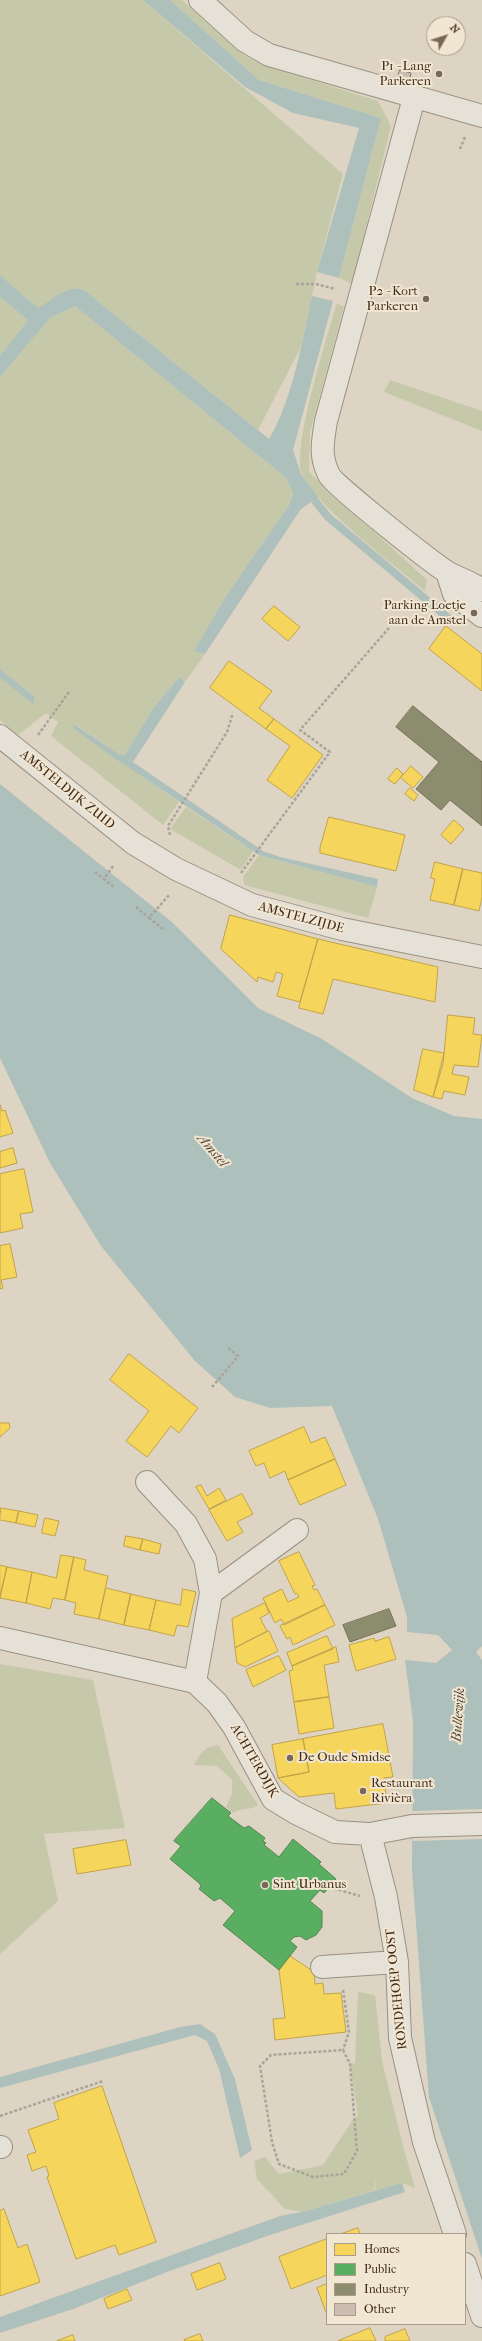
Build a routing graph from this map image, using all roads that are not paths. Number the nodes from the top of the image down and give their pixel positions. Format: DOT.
graph roads {
  1 [pos="200,0"];
  2 [pos="414,98"];
  3 [pos="482,116"];
  4 [pos="447,572"];
  5 [pos="482,590"];
  6 [pos="482,616"];
  7 [pos="0,736"];
  8 [pos="133,843"];
  9 [pos="482,957"];
  10 [pos="148,1482"];
  11 [pos="297,1530"];
  12 [pos="211,1593"];
  13 [pos="0,1638"];
  14 [pos="195,1682"];
  15 [pos="482,1824"];
  16 [pos="370,1834"];
  17 [pos="397,1962"];
  18 [pos="330,1966"];
  19 [pos="455,2233"];
  20 [pos="466,2267"];
  21 [pos="482,2316"];
  1 -- 2 [label="street"];
  2 -- 3 [label="street"];
  2 -- 4 [label="street"];
  4 -- 5 [label="street"];
  4 -- 6 [label="street"];
  7 -- 8 [label="street, AMSTELDIJK ZUID"];
  8 -- 9 [label="street, AMSTELZIJDE"];
  10 -- 12 [label="street"];
  11 -- 12 [label="street"];
  12 -- 14 [label="street"];
  13 -- 14 [label="street"];
  14 -- 16 [label="street, ACHTERDIJK"];
  15 -- 16 [label="street, ACHTERDIJK"];
  16 -- 17 [label="street, RONDEHOEP OOST"];
  17 -- 18 [label="street"];
  17 -- 19 [label="street, RONDEHOEP OOST"];
  20 -- 21 [label="street"];
}
